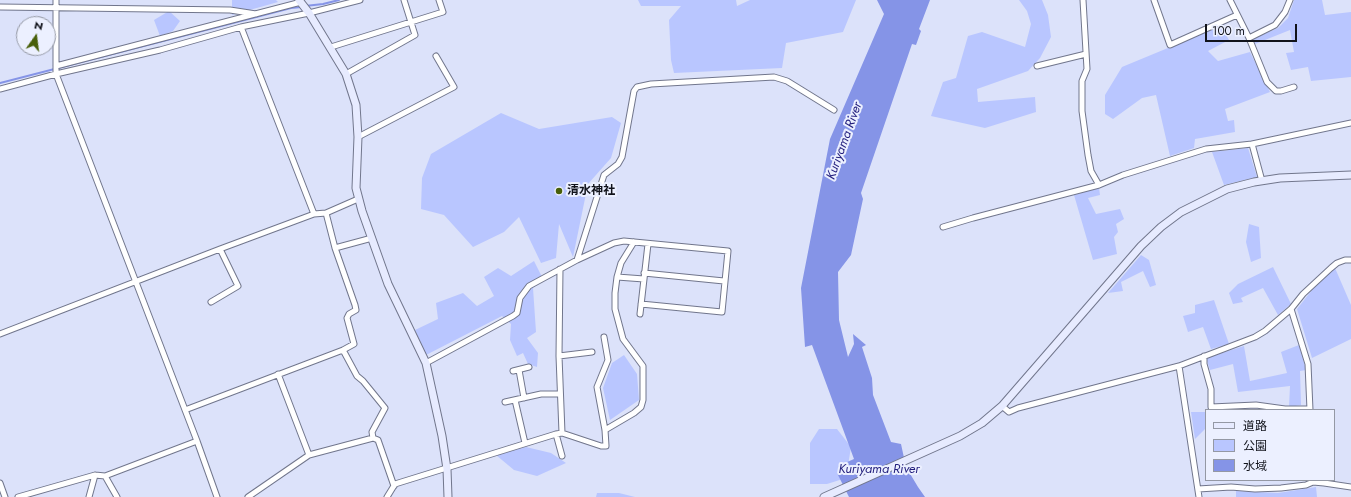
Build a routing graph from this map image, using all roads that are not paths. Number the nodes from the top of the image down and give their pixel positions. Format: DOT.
graph roads {
  1 [pos="56,0"];
  2 [pos="360,0"];
  3 [pos="404,0"];
  4 [pos="439,0"];
  5 [pos="1083,0"];
  6 [pos="1154,0"];
  7 [pos="1230,0"];
  8 [pos="1290,0"];
  9 [pos="300,1"];
  10 [pos="0,7"];
  11 [pos="56,7"];
  12 [pos="309,13"];
  13 [pos="256,14"];
  14 [pos="1237,14"];
  15 [pos="411,21"];
  16 [pos="241,27"];
  17 [pos="1248,38"];
  18 [pos="331,46"];
  19 [pos="1086,54"];
  20 [pos="436,56"];
  21 [pos="56,66"];
  22 [pos="1037,66"];
  23 [pos="56,74"];
  24 [pos="346,74"];
  25 [pos="1294,88"];
  26 [pos="0,89"];
  27 [pos="834,110"];
  28 [pos="1351,123"];
  29 [pos="358,137"];
  30 [pos="1252,144"];
  31 [pos="1351,175"];
  32 [pos="1262,181"];
  33 [pos="1099,185"];
  34 [pos="358,200"];
  35 [pos="326,213"];
  36 [pos="314,214"];
  37 [pos="943,228"];
  38 [pos="372,238"];
  39 [pos="634,242"];
  40 [pos="648,244"];
  41 [pos="335,248"];
  42 [pos="220,249"];
  43 [pos="577,260"];
  44 [pos="1351,260"];
  45 [pos="560,269"];
  46 [pos="644,276"];
  47 [pos="617,277"];
  48 [pos="135,281"];
  49 [pos="724,281"];
  50 [pos="211,302"];
  51 [pos="641,304"];
  52 [pos="1291,309"];
  53 [pos="640,314"];
  54 [pos="0,334"];
  55 [pos="604,337"];
  56 [pos="343,350"];
  57 [pos="592,352"];
  58 [pos="559,356"];
  59 [pos="1204,356"];
  60 [pos="426,363"];
  61 [pos="1179,366"];
  62 [pos="529,367"];
  63 [pos="519,370"];
  64 [pos="513,371"];
  65 [pos="278,374"];
  66 [pos="560,394"];
  67 [pos="524,398"];
  68 [pos="515,400"];
  69 [pos="505,402"];
  70 [pos="1002,406"];
  71 [pos="1310,409"];
  72 [pos="185,410"];
  73 [pos="605,430"];
  74 [pos="562,432"];
  75 [pos="556,434"];
  76 [pos="373,438"];
  77 [pos="197,441"];
  78 [pos="525,443"];
  79 [pos="309,456"];
  80 [pos="562,456"];
  81 [pos="447,469"];
  82 [pos="95,476"];
  83 [pos="105,476"];
  84 [pos="1313,481"];
  85 [pos="0,483"];
  86 [pos="394,486"];
  87 [pos="1351,487"];
  88 [pos="1198,489"];
  89 [pos="5,497"];
  90 [pos="18,497"];
  91 [pos="88,497"];
  92 [pos="118,497"];
  93 [pos="217,497"];
  94 [pos="248,497"];
  95 [pos="387,497"];
  96 [pos="448,497"];
  97 [pos="824,497"];
  98 [pos="1199,497"];
  1 -- 11 [label="street"];
  2 -- 12 [label="street"];
  3 -- 15 [label="street"];
  4 -- 15 [label="street"];
  5 -- 19 [label="street"];
  6 -- 14 [label="street"];
  7 -- 14 [label="street"];
  8 -- 17 [label="street"];
  9 -- 12 [label="street"];
  9 -- 13 [label="street"];
  10 -- 11 [label="street"];
  11 -- 13 [label="street"];
  11 -- 21 [label="street"];
  12 -- 16 [label="street"];
  12 -- 18 [label="street"];
  13 -- 21 [label="street"];
  14 -- 17 [label="street"];
  15 -- 18 [label="street"];
  15 -- 24 [label="street"];
  16 -- 23 [label="street"];
  16 -- 36 [label="street"];
  17 -- 25 [label="street"];
  18 -- 24 [label="street"];
  19 -- 22 [label="street"];
  19 -- 33 [label="street"];
  20 -- 29 [label="street"];
  21 -- 23 [label="street"];
  23 -- 26 [label="street"];
  23 -- 48 [label="street"];
  24 -- 29 [label="street"];
  27 -- 43 [label="street"];
  28 -- 30 [label="street"];
  29 -- 34 [label="street"];
  30 -- 32 [label="street"];
  30 -- 33 [label="street"];
  31 -- 32 [label="street"];
  32 -- 70 [label="street"];
  33 -- 37 [label="street"];
  34 -- 35 [label="street"];
  34 -- 38 [label="street"];
  35 -- 36 [label="street"];
  35 -- 41 [label="street"];
  36 -- 42 [label="street"];
  38 -- 41 [label="street"];
  38 -- 60 [label="street"];
  39 -- 40 [label="street"];
  39 -- 43 [label="street"];
  39 -- 47 [label="street"];
  40 -- 46 [label="street"];
  40 -- 49 [label="street"];
  41 -- 56 [label="street"];
  42 -- 48 [label="street"];
  42 -- 50 [label="street"];
  43 -- 45 [label="street"];
  44 -- 52 [label="street"];
  45 -- 58 [label="street"];
  45 -- 60 [label="street"];
  46 -- 47 [label="street"];
  46 -- 49 [label="street"];
  46 -- 51 [label="street"];
  47 -- 73 [label="street"];
  48 -- 54 [label="street"];
  48 -- 72 [label="street"];
  49 -- 51 [label="street"];
  51 -- 53 [label="street"];
  52 -- 59 [label="street"];
  52 -- 71 [label="street"];
  55 -- 73 [label="street"];
  56 -- 65 [label="street"];
  56 -- 76 [label="street"];
  57 -- 58 [label="street"];
  58 -- 66 [label="street"];
  59 -- 61 [label="street"];
  59 -- 71 [label="street"];
  60 -- 81 [label="street"];
  61 -- 70 [label="street"];
  61 -- 88 [label="street"];
  62 -- 63 [label="street"];
  63 -- 64 [label="street"];
  63 -- 67 [label="street"];
  65 -- 72 [label="street"];
  65 -- 79 [label="street"];
  66 -- 67 [label="street"];
  66 -- 74 [label="street"];
  67 -- 68 [label="street"];
  68 -- 69 [label="street"];
  68 -- 78 [label="street"];
  70 -- 97 [label="street"];
  72 -- 77 [label="street"];
  73 -- 74 [label="street"];
  74 -- 75 [label="street"];
  75 -- 78 [label="street"];
  75 -- 80 [label="street"];
  76 -- 79 [label="street"];
  76 -- 86 [label="street"];
  77 -- 83 [label="street"];
  77 -- 93 [label="street"];
  78 -- 81 [label="street"];
  79 -- 94 [label="street"];
  81 -- 86 [label="street"];
  81 -- 96 [label="street"];
  82 -- 83 [label="street"];
  82 -- 90 [label="street"];
  82 -- 91 [label="street"];
  83 -- 92 [label="street"];
  84 -- 87 [label="street"];
  84 -- 88 [label="street"];
  85 -- 89 [label="street"];
  86 -- 95 [label="street"];
  88 -- 98 [label="street"];
}
